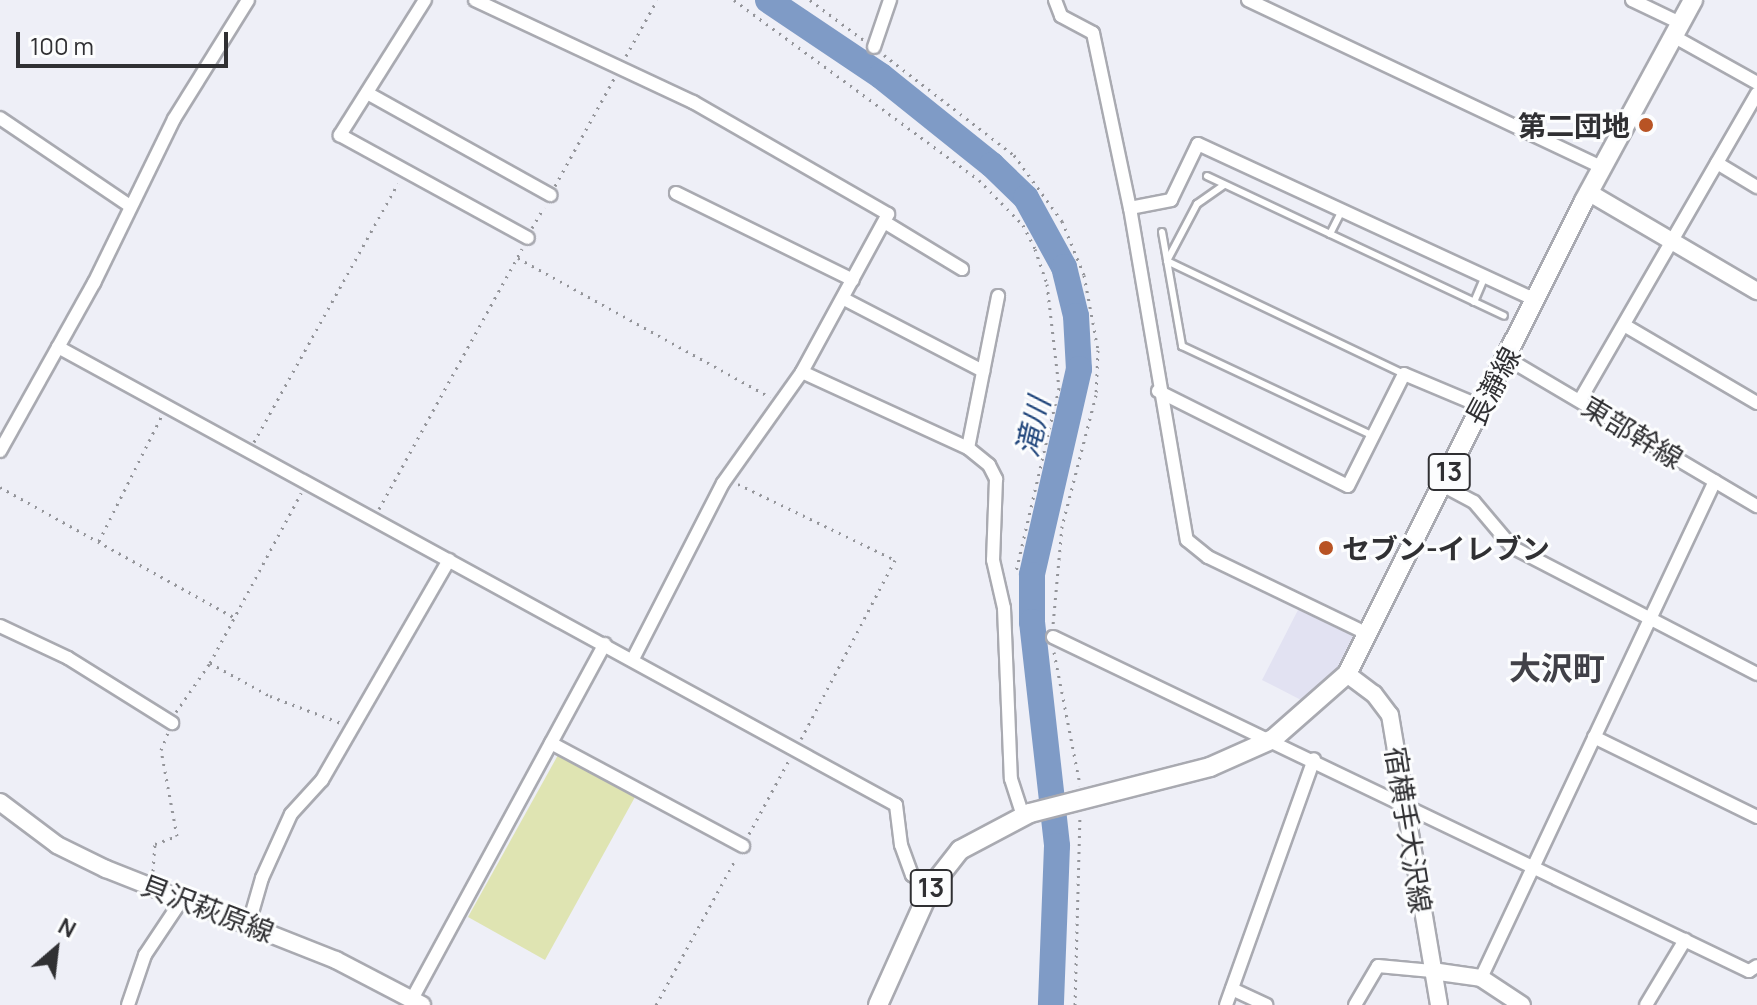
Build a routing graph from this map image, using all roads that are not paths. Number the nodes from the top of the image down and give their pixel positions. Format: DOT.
graph roads {
  1 [pos="248,0"];
  2 [pos="425,0"];
  3 [pos="475,0"];
  4 [pos="890,0"];
  5 [pos="1055,0"];
  6 [pos="1248,0"];
  7 [pos="1632,0"];
  8 [pos="1693,0"];
  9 [pos="1677,30"];
  10 [pos="874,47"];
  11 [pos="1757,83"];
  12 [pos="367,93"];
  13 [pos="1757,93"];
  14 [pos="0,118"];
  15 [pos="1717,163"];
  16 [pos="1602,167"];
  17 [pos="1207,176"];
  18 [pos="1224,185"];
  19 [pos="1757,187"];
  20 [pos="1588,192"];
  21 [pos="676,193"];
  22 [pos="550,195"];
  23 [pos="130,206"];
  24 [pos="1130,208"];
  25 [pos="1342,210"];
  26 [pos="886,223"];
  27 [pos="1162,232"];
  28 [pos="1330,234"];
  29 [pos="528,238"];
  30 [pos="1672,241"];
  31 [pos="1167,261"];
  32 [pos="962,269"];
  33 [pos="1485,276"];
  34 [pos="853,280"];
  35 [pos="1757,291"];
  36 [pos="998,296"];
  37 [pos="844,299"];
  38 [pos="1536,300"];
  39 [pos="1474,302"];
  40 [pos="1504,316"];
  41 [pos="1624,325"];
  42 [pos="58,347"];
  43 [pos="1508,359"];
  44 [pos="983,371"];
  45 [pos="802,372"];
  46 [pos="1404,374"];
  47 [pos="1158,391"];
  48 [pos="1580,400"];
  49 [pos="1757,403"];
  50 [pos="1480,406"];
  51 [pos="1373,436"];
  52 [pos="968,448"];
  53 [pos="0,451"];
  54 [pos="1715,481"];
  55 [pos="1442,485"];
  56 [pos="1757,506"];
  57 [pos="449,560"];
  58 [pos="1650,619"];
  59 [pos="0,626"];
  60 [pos="1368,634"];
  61 [pos="1053,637"];
  62 [pos="605,644"];
  63 [pos="633,659"];
  64 [pos="1347,674"];
  65 [pos="1757,674"];
  66 [pos="172,723"];
  67 [pos="1594,737"];
  68 [pos="1273,739"];
  69 [pos="551,743"];
  70 [pos="1314,759"];
  71 [pos="0,802"];
  72 [pos="1405,803"];
  73 [pos="1027,814"];
  74 [pos="1757,817"];
  75 [pos="743,846"];
  76 [pos="1534,866"];
  77 [pos="931,887"];
  78 [pos="183,898"];
  79 [pos="249,923"];
  80 [pos="1685,940"];
  81 [pos="1757,966"];
  82 [pos="1432,971"];
  83 [pos="1481,978"];
  84 [pos="1232,989"];
  85 [pos="417,1002"];
  86 [pos="128,1005"];
  87 [pos="878,1005"];
  88 [pos="1226,1005"];
  89 [pos="1267,1005"];
  90 [pos="1355,1005"];
  91 [pos="1439,1005"];
  92 [pos="1522,1005"];
  93 [pos="1646,1005"];
  1 -- 23 [label="street"];
  2 -- 12 [label="street"];
  3 -- 26 [label="street"];
  4 -- 10 [label="street"];
  5 -- 24 [label="street"];
  6 -- 16 [label="street"];
  7 -- 9 [label="street"];
  8 -- 9 [label="main road, 長瀞線 / 13"];
  9 -- 11 [label="street"];
  9 -- 16 [label="main road, 長瀞線 / 13"];
  12 -- 22 [label="street"];
  12 -- 29 [label="street"];
  13 -- 15 [label="street"];
  14 -- 23 [label="street"];
  15 -- 19 [label="street"];
  15 -- 30 [label="street"];
  16 -- 20 [label="main road, 長瀞線 / 13"];
  17 -- 18 [label="lane"];
  18 -- 28 [label="lane"];
  18 -- 31 [label="lane"];
  20 -- 30 [label="street"];
  20 -- 38 [label="main road, 長瀞線 / 13"];
  21 -- 34 [label="street"];
  23 -- 42 [label="street"];
  24 -- 25 [label="street"];
  24 -- 47 [label="street"];
  25 -- 28 [label="lane"];
  25 -- 33 [label="street"];
  26 -- 32 [label="street"];
  26 -- 34 [label="street"];
  27 -- 31 [label="lane"];
  28 -- 39 [label="lane"];
  30 -- 35 [label="street"];
  30 -- 41 [label="street"];
  31 -- 46 [label="lane"];
  31 -- 51 [label="lane"];
  33 -- 38 [label="street"];
  33 -- 39 [label="lane"];
  34 -- 37 [label="street"];
  36 -- 44 [label="street"];
  37 -- 44 [label="street"];
  37 -- 45 [label="street"];
  38 -- 43 [label="main road, 長瀞線 / 13"];
  39 -- 40 [label="lane"];
  41 -- 48 [label="street"];
  41 -- 49 [label="street"];
  42 -- 53 [label="street"];
  42 -- 57 [label="street"];
  43 -- 48 [label="street, 東部幹線"];
  43 -- 50 [label="main road, 長瀞線 / 13"];
  44 -- 52 [label="street"];
  45 -- 52 [label="street"];
  45 -- 63 [label="street"];
  46 -- 50 [label="street"];
  46 -- 51 [label="street"];
  47 -- 51 [label="street"];
  47 -- 60 [label="street"];
  48 -- 54 [label="street, 東部幹線"];
  50 -- 55 [label="main road, 長瀞線 / 13"];
  52 -- 73 [label="street"];
  54 -- 56 [label="street, 東部幹線"];
  54 -- 58 [label="street"];
  55 -- 58 [label="street"];
  55 -- 60 [label="main road, 長瀞線 / 13"];
  57 -- 62 [label="street"];
  57 -- 79 [label="street"];
  58 -- 65 [label="street"];
  58 -- 67 [label="street"];
  59 -- 66 [label="street"];
  60 -- 64 [label="main road, 長瀞線 / 13"];
  61 -- 68 [label="street"];
  62 -- 63 [label="street"];
  62 -- 69 [label="street"];
  63 -- 77 [label="street"];
  64 -- 68 [label="main road, 長瀞線 / 13"];
  64 -- 72 [label="street, 宿横手大沢線"];
  67 -- 74 [label="street"];
  67 -- 76 [label="street"];
  68 -- 70 [label="street"];
  68 -- 73 [label="main road, 長瀞線 / 13"];
  69 -- 75 [label="street"];
  69 -- 85 [label="street"];
  70 -- 72 [label="street"];
  70 -- 84 [label="street"];
  71 -- 78 [label="street, 貝沢萩原線"];
  72 -- 76 [label="street"];
  72 -- 82 [label="street, 宿横手大沢線"];
  73 -- 77 [label="main road, 13"];
  76 -- 80 [label="street"];
  76 -- 83 [label="street"];
  77 -- 87 [label="main road, 13"];
  78 -- 79 [label="street, 貝沢萩原線"];
  78 -- 86 [label="street"];
  79 -- 85 [label="street, 貝沢萩原線"];
  80 -- 81 [label="street"];
  80 -- 93 [label="street"];
  82 -- 83 [label="street"];
  82 -- 90 [label="street"];
  82 -- 91 [label="street, 宿横手大沢線"];
  83 -- 92 [label="street"];
  84 -- 88 [label="street"];
  84 -- 89 [label="street"];
}
